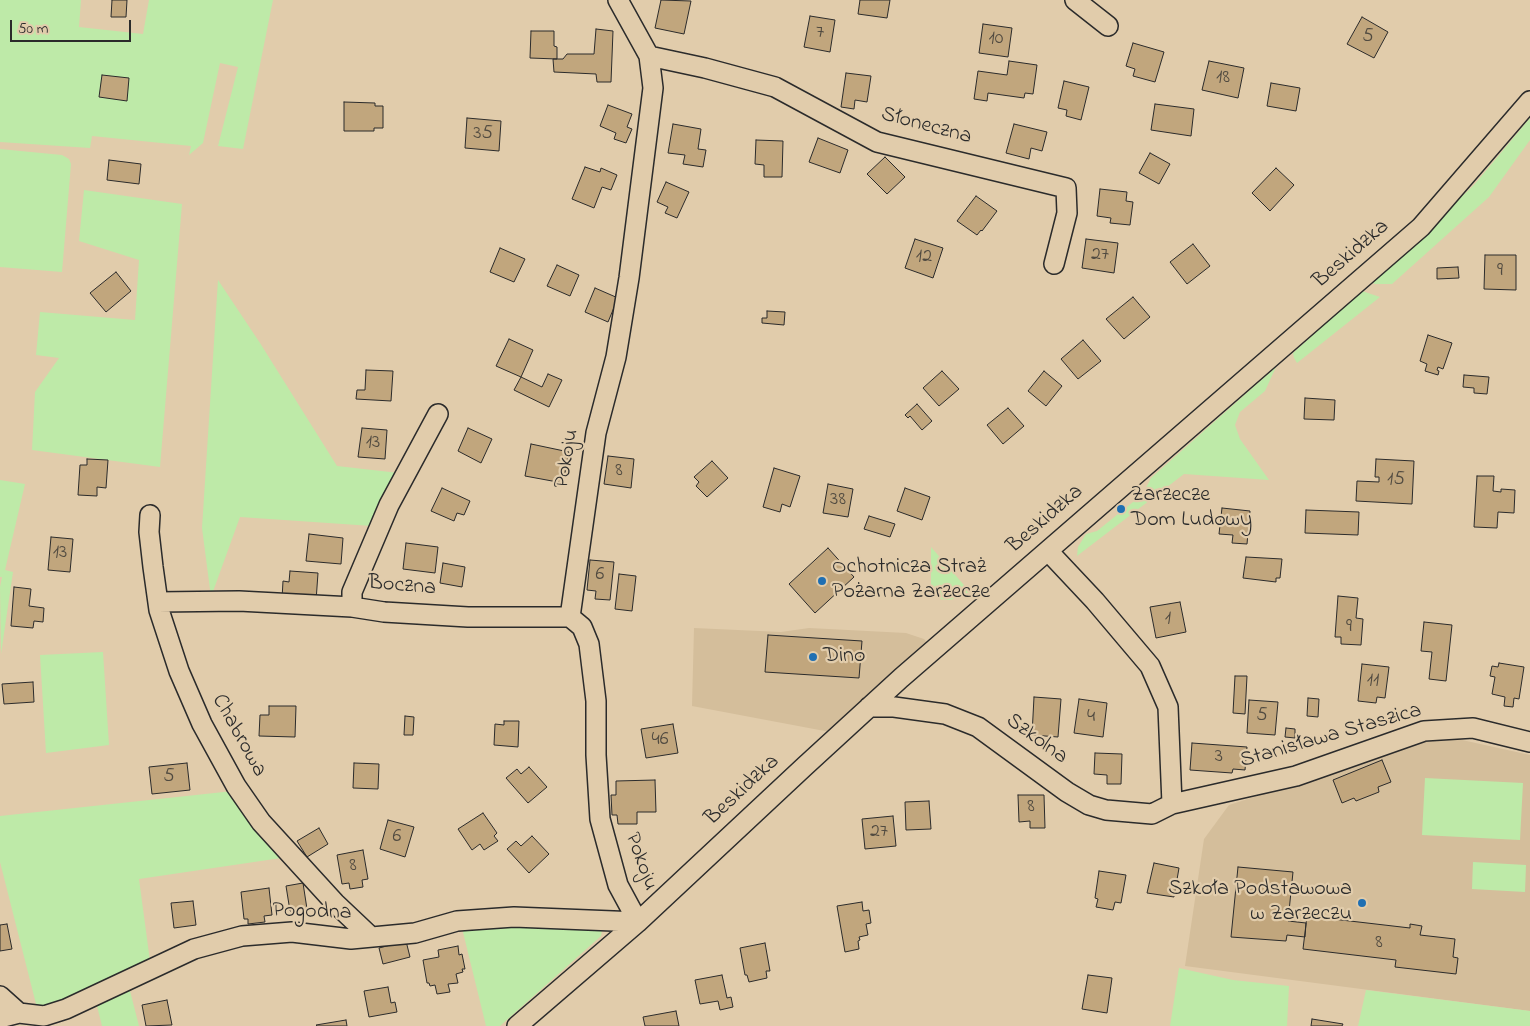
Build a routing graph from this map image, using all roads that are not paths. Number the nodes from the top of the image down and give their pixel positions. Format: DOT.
graph roads {
  1 [pos="618,0"];
  2 [pos="1075,0"];
  3 [pos="1108,26"];
  4 [pos="649,56"];
  5 [pos="1530,101"];
  6 [pos="1054,264"];
  7 [pos="438,414"];
  8 [pos="150,515"];
  9 [pos="1048,551"];
  10 [pos="158,602"];
  11 [pos="352,606"];
  12 [pos="570,617"];
  13 [pos="869,707"];
  14 [pos="1530,742"];
  15 [pos="1172,804"];
  16 [pos="638,922"];
  17 [pos="371,937"];
  18 [pos="0,996"];
  19 [pos="19,1013"];
  20 [pos="0,1018"];
  21 [pos="517,1026"];
  1 -- 4 [label="street, Pokoju"];
  2 -- 3 [label="street"];
  4 -- 6 [label="street, Słoneczna"];
  4 -- 12 [label="street, Pokoju"];
  5 -- 9 [label="street, Beskidzka"];
  7 -- 11 [label="street, Boczna"];
  8 -- 10 [label="street, Chabrowa"];
  9 -- 13 [label="street, Beskidzka"];
  9 -- 15 [label="street"];
  10 -- 11 [label="street"];
  10 -- 17 [label="street, Chabrowa"];
  11 -- 12 [label="street, Boczna"];
  12 -- 16 [label="street, Pokoju"];
  13 -- 15 [label="street, Szkolna"];
  13 -- 16 [label="street, Beskidzka"];
  14 -- 15 [label="street, Stanisława Staszica"];
  16 -- 17 [label="street, Pogodna"];
  16 -- 21 [label="street, Beskidzka"];
  17 -- 19 [label="street, Pogodna"];
  18 -- 19 [label="street"];
  19 -- 20 [label="street, Pogodna"];
}
